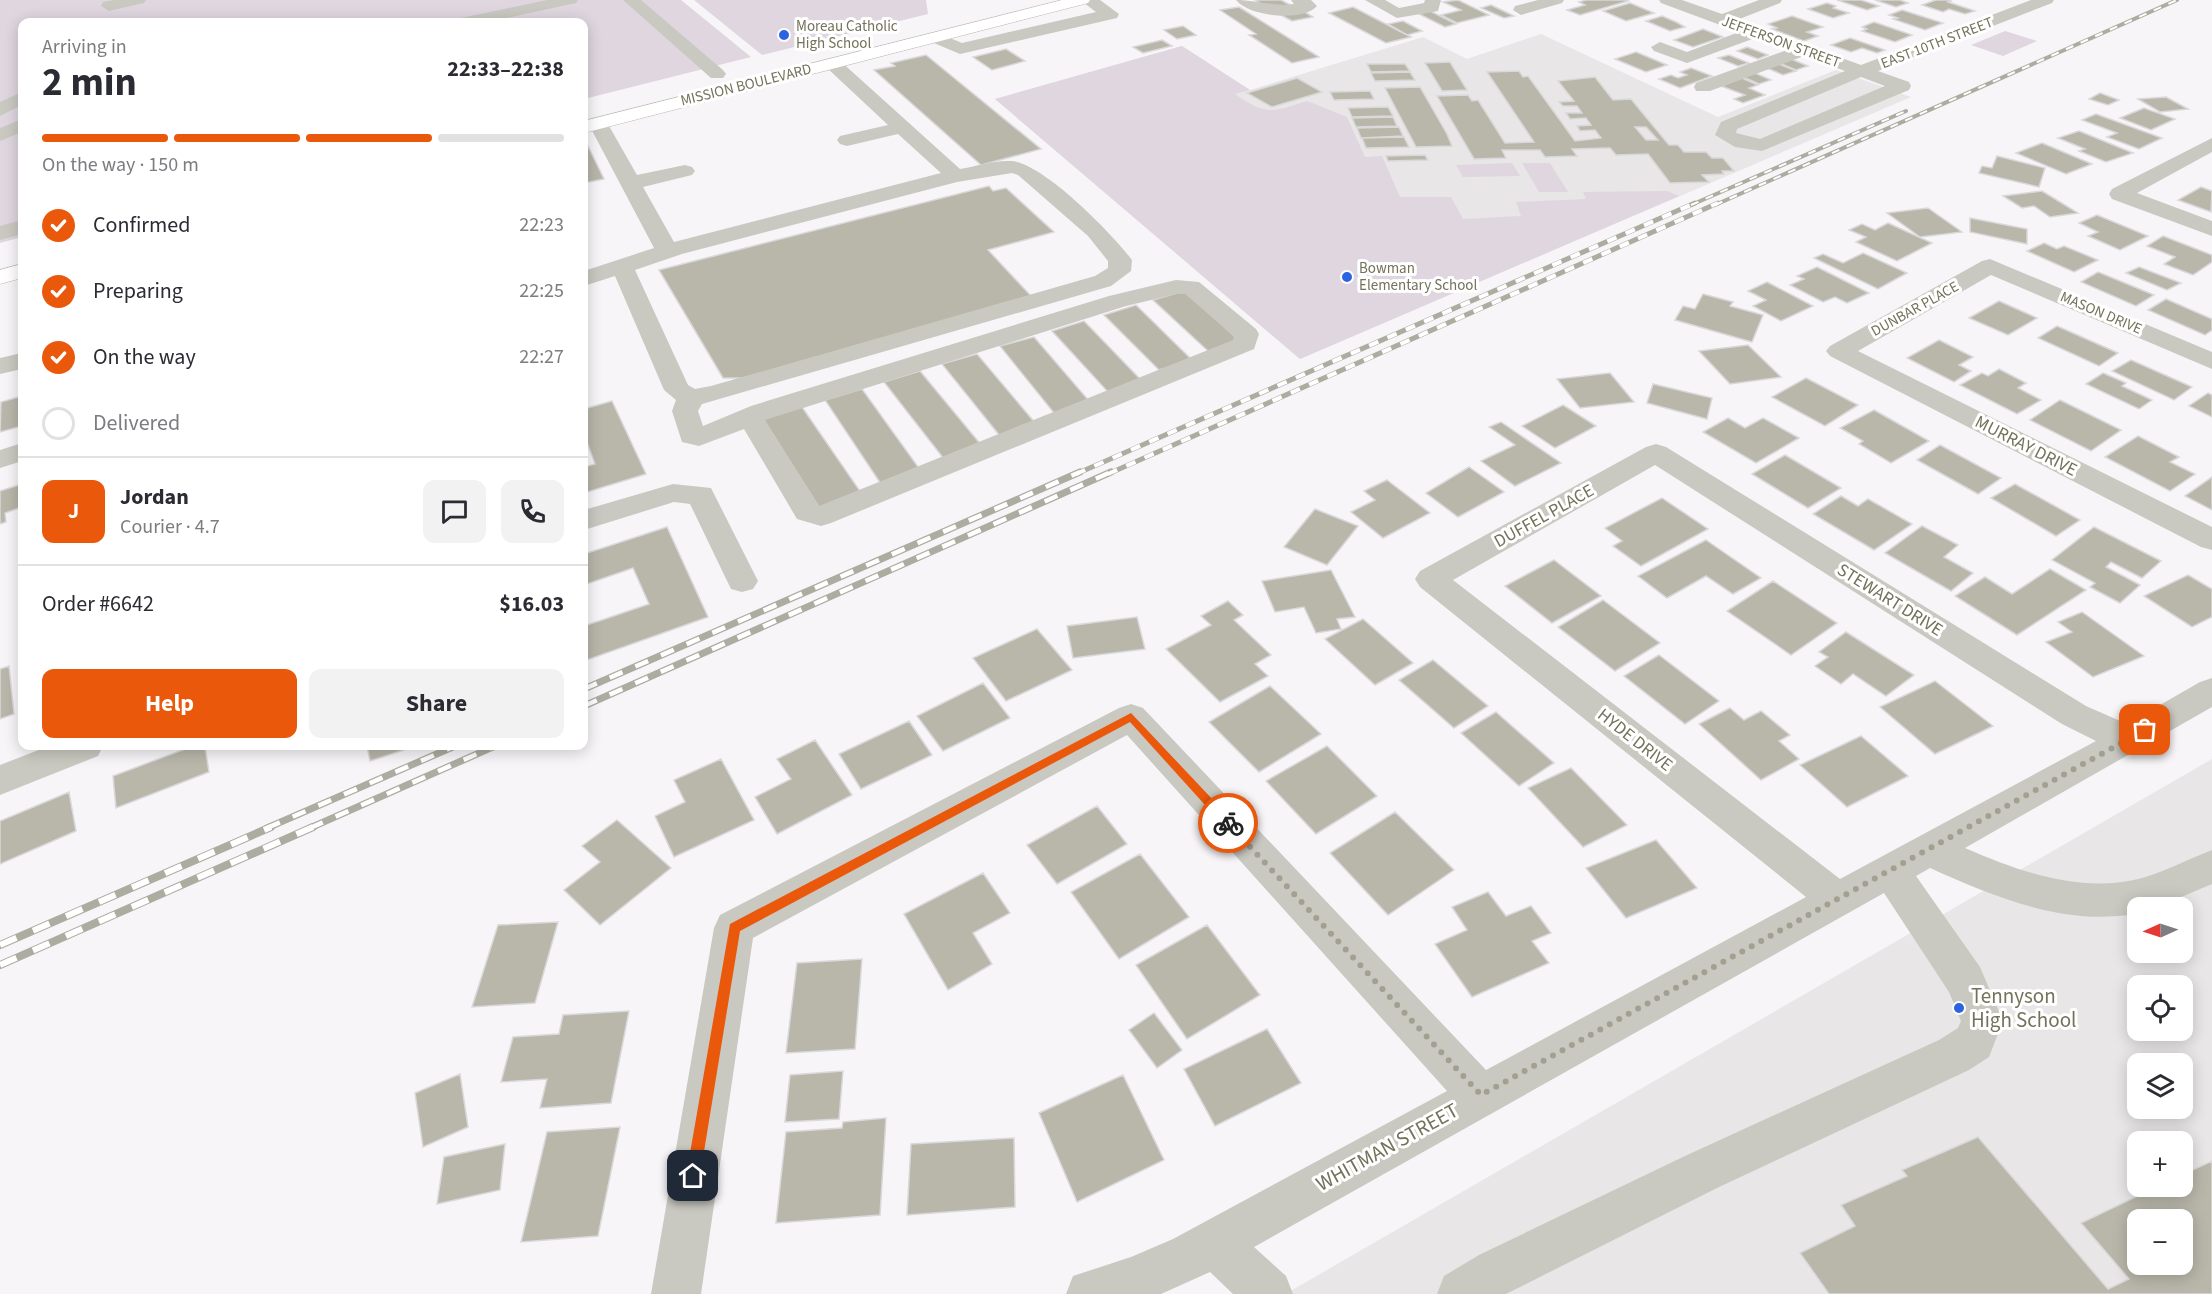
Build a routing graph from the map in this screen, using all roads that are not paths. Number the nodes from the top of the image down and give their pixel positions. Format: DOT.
graph roads {
  1 [pos="138,0"];
  2 [pos="570,0"];
  3 [pos="632,0"];
  4 [pos="1018,0"];
  5 [pos="1082,0"];
  6 [pos="1088,0"];
  7 [pos="1244,0"];
  8 [pos="1299,0"];
  9 [pos="1373,0"];
  10 [pos="1433,0"];
  11 [pos="1556,0"];
  12 [pos="1667,0"];
  13 [pos="1774,0"];
  14 [pos="2046,0"];
  15 [pos="108,9"];
  16 [pos="1521,10"];
  17 [pos="486,18"];
  18 [pos="1722,20"];
  19 [pos="907,27"];
  20 [pos="1755,32"];
  21 [pos="935,37"];
  22 [pos="1660,47"];
  23 [pos="1804,50"];
  24 [pos="809,51"];
  25 [pos="832,63"];
  26 [pos="740,68"];
  27 [pos="1861,71"];
  28 [pos="717,74"];
  29 [pos="695,79"];
  30 [pos="1702,87"];
  31 [pos="18,100"];
  32 [pos="0,111"];
  33 [pos="18,112"];
  34 [pos="591,125"];
  35 [pos="18,127"];
  36 [pos="903,127"];
  37 [pos="0,135"];
  38 [pos="847,140"];
  39 [pos="2212,144"];
  40 [pos="685,171"];
  41 [pos="956,176"];
  42 [pos="631,183"];
  43 [pos="18,216"];
  44 [pos="0,217"];
  45 [pos="18,228"];
  46 [pos="2212,229"];
  47 [pos="0,233"];
  48 [pos="18,250"];
  49 [pos="667,251"];
  50 [pos="0,255"];
  51 [pos="622,266"];
  52 [pos="1990,266"];
  53 [pos="18,272"];
  54 [pos="0,277"];
  55 [pos="588,278"];
  56 [pos="1839,351"];
  57 [pos="2212,361"];
  58 [pos="18,362"];
  59 [pos="0,366"];
  60 [pos="692,397"];
  61 [pos="750,417"];
  62 [pos="18,453"];
  63 [pos="1656,453"];
  64 [pos="0,459"];
  65 [pos="588,519"];
  66 [pos="2212,540"];
  67 [pos="1431,579"];
  68 [pos="742,581"];
  69 [pos="2212,691"];
  70 [pos="2128,740"];
  71 [pos="74,750"];
  72 [pos="0,780"];
  73 [pos="1929,850"];
  74 [pos="2212,867"];
  75 [pos="1891,871"];
  76 [pos="1838,900"];
  77 [pos="1481,1095"];
  78 [pos="1214,1242"];
  79 [pos="676,1294"];
  80 [pos="1091,1294"];
  81 [pos="1268,1294"];
  82 [pos="1462,1294"];
  1 -- 15 [label="street"];
  2 -- 17 [label="street"];
  3 -- 28 [label="street"];
  4 -- 19 [label="main road, MISSION BOULEVARD"];
  5 -- 21 [label="main road, MISSION BOULEVARD"];
  6 -- 21 [label="street"];
  7 -- 8 [label="street"];
  9 -- 10 [label="street"];
  11 -- 16 [label="street"];
  12 -- 18 [label="street, JEFFERSON STREET"];
  13 -- 18 [label="street"];
  14 -- 27 [label="street, EAST 10TH STREET"];
  18 -- 20 [label="street, JEFFERSON STREET"];
  19 -- 24 [label="main road, MISSION BOULEVARD"];
  19 -- 25 [label="main road"];
  20 -- 22 [label="street"];
  20 -- 23 [label="street, JEFFERSON STREET"];
  21 -- 25 [label="main road, MISSION BOULEVARD"];
  23 -- 27 [label="street, JEFFERSON STREET"];
  23 -- 30 [label="street"];
  25 -- 34 [label="main road, MISSION BOULEVARD"];
  25 -- 36 [label="street"];
  26 -- 28 [label="main road, MISSION BOULEVARD"];
  27 -- 27 [label="street, JEFFERSON STREET"];
  28 -- 29 [label="main road, MISSION BOULEVARD"];
  31 -- 32 [label="street"];
  32 -- 33 [label="street"];
  34 -- 42 [label="street"];
  35 -- 37 [label="street"];
  36 -- 38 [label="street"];
  36 -- 41 [label="street"];
  39 -- 46 [label="street"];
  40 -- 42 [label="street"];
  41 -- 49 [label="street"];
  41 -- 60 [label="street"];
  42 -- 49 [label="street"];
  43 -- 44 [label="street"];
  45 -- 47 [label="street"];
  48 -- 50 [label="main road"];
  49 -- 51 [label="street"];
  51 -- 55 [label="street"];
  51 -- 60 [label="street"];
  52 -- 56 [label="street, DUNBAR PLACE"];
  52 -- 57 [label="street, MASON DRIVE"];
  53 -- 54 [label="main road"];
  56 -- 66 [label="street, MURRAY DRIVE"];
  58 -- 59 [label="street"];
  60 -- 61 [label="street"];
  61 -- 61 [label="street"];
  62 -- 64 [label="street"];
  63 -- 67 [label="street, DUFFEL PLACE"];
  63 -- 70 [label="street, STEWART DRIVE"];
  65 -- 68 [label="street"];
  67 -- 76 [label="street, HYDE DRIVE"];
  69 -- 70 [label="street, WHITMAN STREET"];
  70 -- 73 [label="street, WHITMAN STREET"];
  71 -- 72 [label="street"];
  73 -- 74 [label="street"];
  73 -- 75 [label="street, WHITMAN STREET"];
  75 -- 76 [label="street, WHITMAN STREET"];
  75 -- 82 [label="street"];
  76 -- 77 [label="street, WHITMAN STREET"];
  77 -- 78 [label="street, WHITMAN STREET"];
  77 -- 79 [label="street"];
  78 -- 80 [label="street, WHITMAN STREET"];
  78 -- 81 [label="street"];
}
